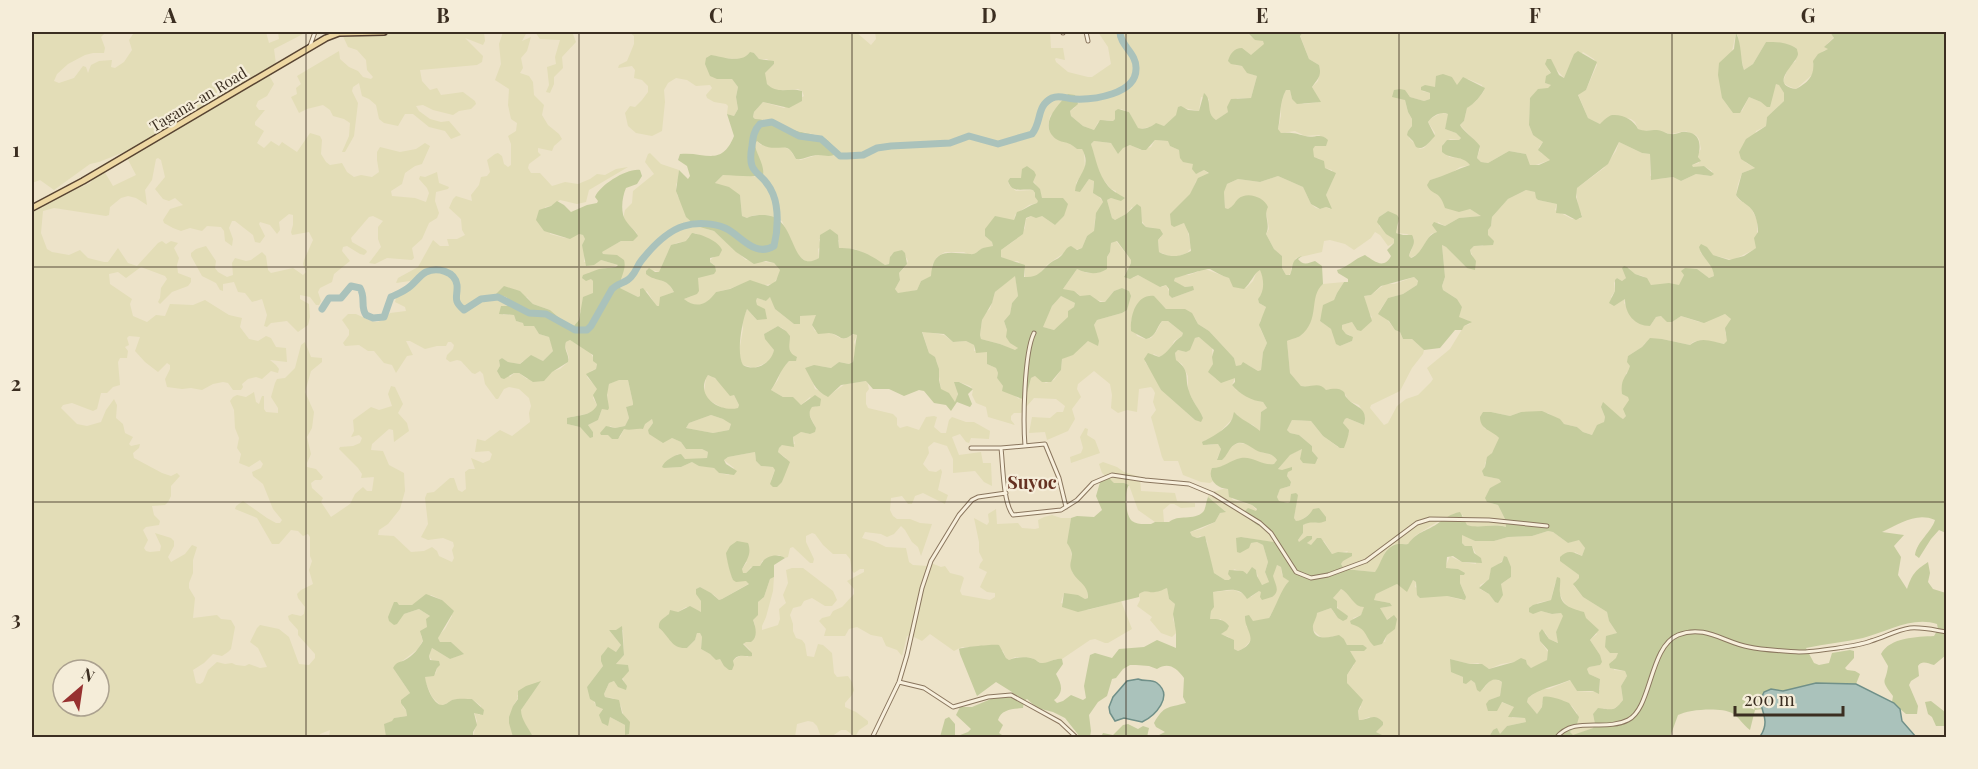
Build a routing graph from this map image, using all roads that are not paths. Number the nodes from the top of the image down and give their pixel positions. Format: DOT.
graph roads {
  1 [pos="315,32"];
  2 [pos="339,32"];
  3 [pos="384,32"];
  4 [pos="1086,32"];
  5 [pos="1088,41"];
  6 [pos="310,47"];
  7 [pos="32,208"];
  8 [pos="1034,333"];
  9 [pos="1025,446"];
  10 [pos="971,448"];
  11 [pos="1001,448"];
  12 [pos="1006,493"];
  13 [pos="1066,507"];
  14 [pos="1547,526"];
  15 [pos="1947,632"];
  16 [pos="898,682"];
  17 [pos="872,738"];
  18 [pos="1077,738"];
  19 [pos="1556,738"];
  1 -- 6 [label="street"];
  2 -- 3 [label="main road, Tagana-an Road"];
  2 -- 6 [label="main road, Tagana-an Road"];
  4 -- 5 [label="street"];
  6 -- 7 [label="main road, Tagana-an Road"];
  8 -- 9 [label="street"];
  9 -- 11 [label="street"];
  9 -- 13 [label="street"];
  10 -- 11 [label="street"];
  11 -- 12 [label="street"];
  12 -- 13 [label="street"];
  12 -- 16 [label="street"];
  13 -- 14 [label="street"];
  15 -- 19 [label="street"];
  16 -- 17 [label="street"];
  16 -- 18 [label="street"];
}
